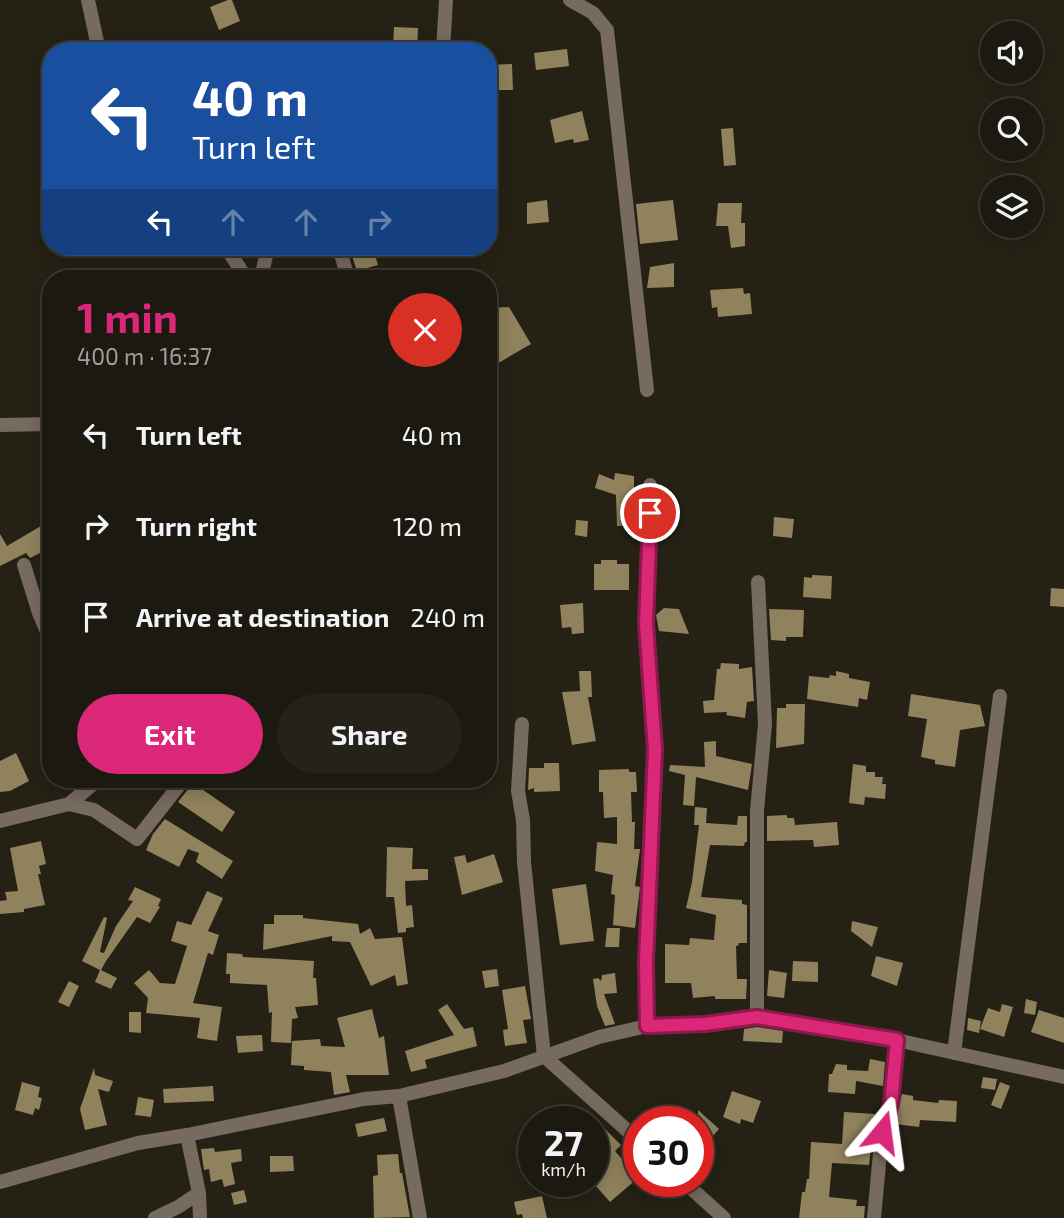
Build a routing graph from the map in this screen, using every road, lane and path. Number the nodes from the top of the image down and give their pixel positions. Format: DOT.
graph roads {
  1 [pos="88,0"];
  2 [pos="446,0"];
  3 [pos="570,0"];
  4 [pos="97,42"];
  5 [pos="444,42"];
  6 [pos="647,390"];
  7 [pos="0,425"];
  8 [pos="42,425"];
  9 [pos="650,485"];
  10 [pos="24,565"];
  11 [pos="758,582"];
  12 [pos="42,621"];
  13 [pos="1000,696"];
  14 [pos="522,724"];
  15 [pos="88,788"];
  16 [pos="177,788"];
  17 [pos="69,804"];
  18 [pos="0,821"];
  19 [pos="757,1017"];
  20 [pos="647,1026"];
  21 [pos="897,1040"];
  22 [pos="954,1053"];
  23 [pos="544,1056"];
  24 [pos="1064,1077"];
  25 [pos="399,1096"];
  26 [pos="623,1128"];
  27 [pos="187,1135"];
  28 [pos="0,1182"];
  29 [pos="198,1192"];
  30 [pos="701,1197"];
  31 [pos="155,1218"];
  32 [pos="200,1218"];
  33 [pos="420,1218"];
  34 [pos="724,1218"];
  35 [pos="874,1218"];
  1 -- 4 [label="street"];
  2 -- 5 [label="street"];
  3 -- 6 [label="street"];
  7 -- 8 [label="street"];
  9 -- 20 [label="street"];
  10 -- 12 [label="street"];
  11 -- 19 [label="street"];
  13 -- 22 [label="street"];
  14 -- 23 [label="street"];
  15 -- 17 [label="street"];
  16 -- 17 [label="street"];
  17 -- 18 [label="street"];
  19 -- 20 [label="street"];
  19 -- 21 [label="street"];
  20 -- 23 [label="street"];
  21 -- 22 [label="street"];
  21 -- 35 [label="street"];
  22 -- 24 [label="street"];
  23 -- 25 [label="street"];
  23 -- 26 [label="street"];
  25 -- 27 [label="street"];
  25 -- 33 [label="street"];
  27 -- 28 [label="street"];
  27 -- 29 [label="street"];
  29 -- 31 [label="street"];
  29 -- 32 [label="street"];
  30 -- 34 [label="street"];
}
